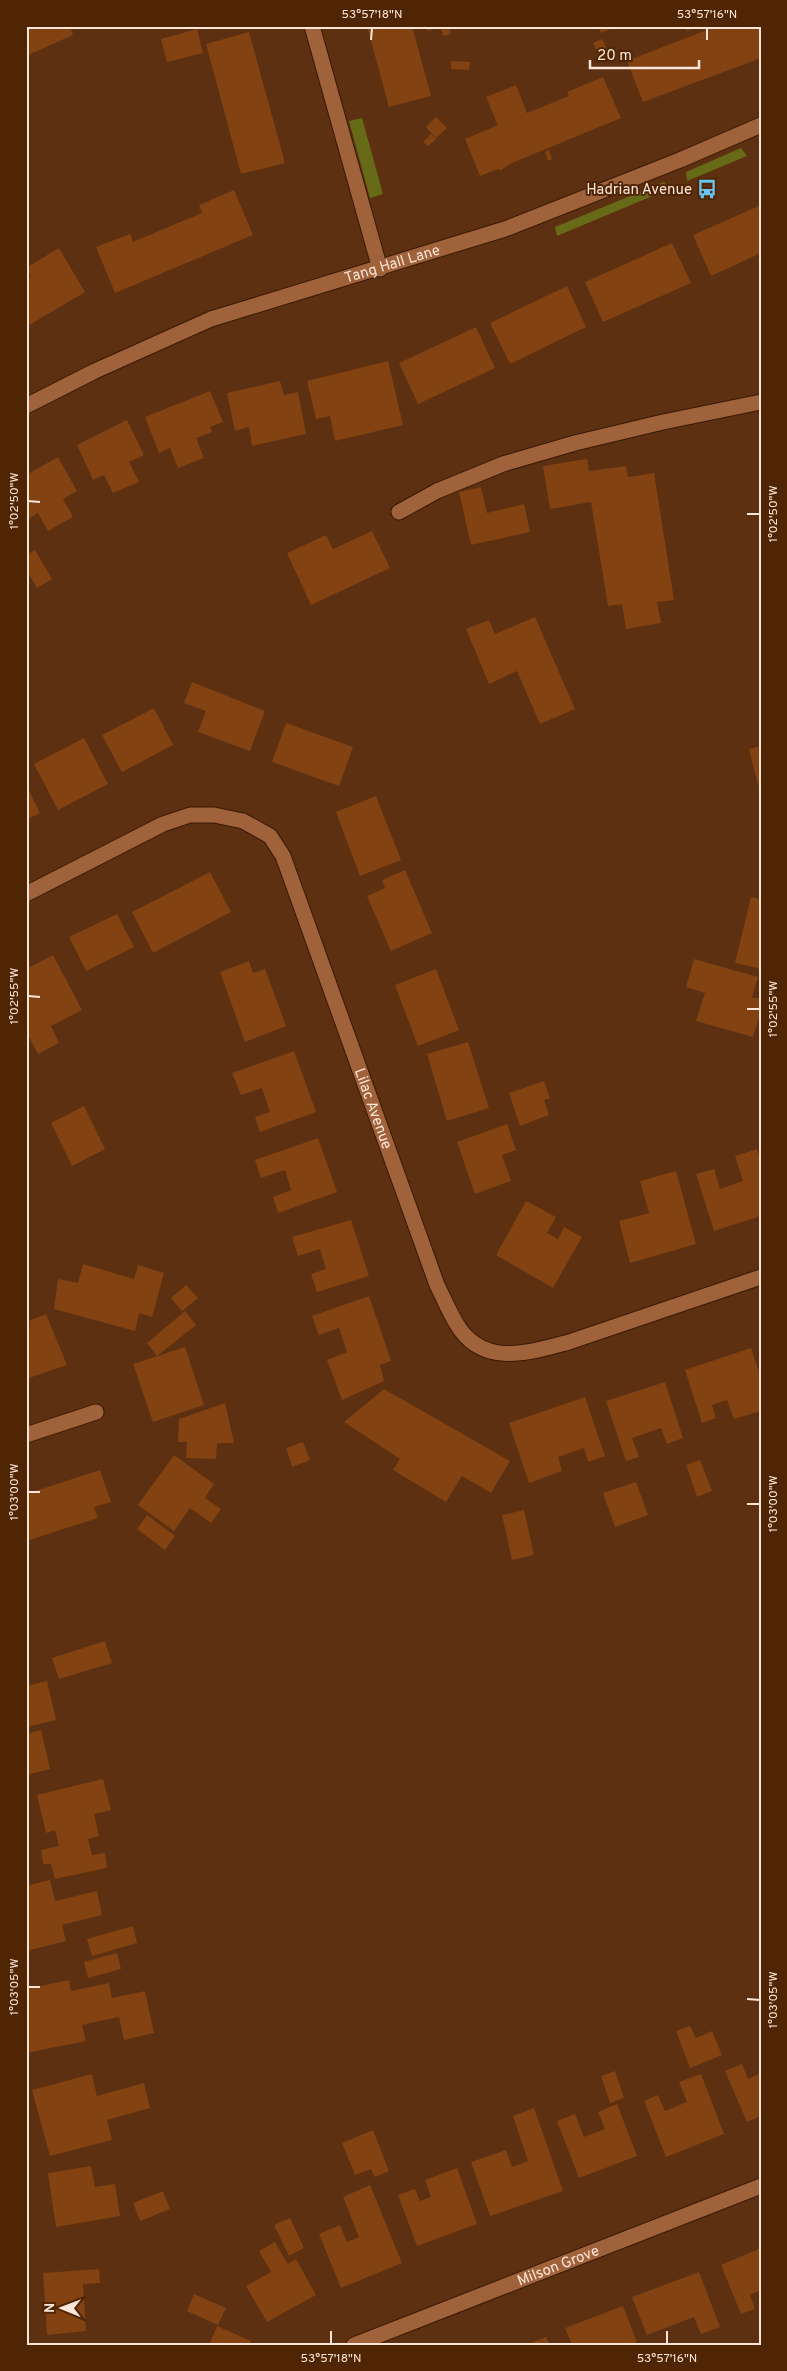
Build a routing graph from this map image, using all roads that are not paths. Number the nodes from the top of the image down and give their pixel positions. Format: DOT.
graph roads {
  1 [pos="312,26"];
  2 [pos="761,125"];
  3 [pos="380,268"];
  4 [pos="761,402"];
  5 [pos="26,406"];
  6 [pos="399,512"];
  7 [pos="26,894"];
  8 [pos="761,1277"];
  9 [pos="96,1412"];
  10 [pos="26,1435"];
  11 [pos="761,2186"];
  12 [pos="354,2345"];
  1 -- 3 [label="street"];
  2 -- 3 [label="street, Tang Hall Lane"];
  3 -- 5 [label="street, Tang Hall Lane"];
  4 -- 6 [label="street"];
  7 -- 8 [label="street, Lilac Avenue"];
  9 -- 10 [label="street"];
  11 -- 12 [label="street, Milson Grove"];
}
